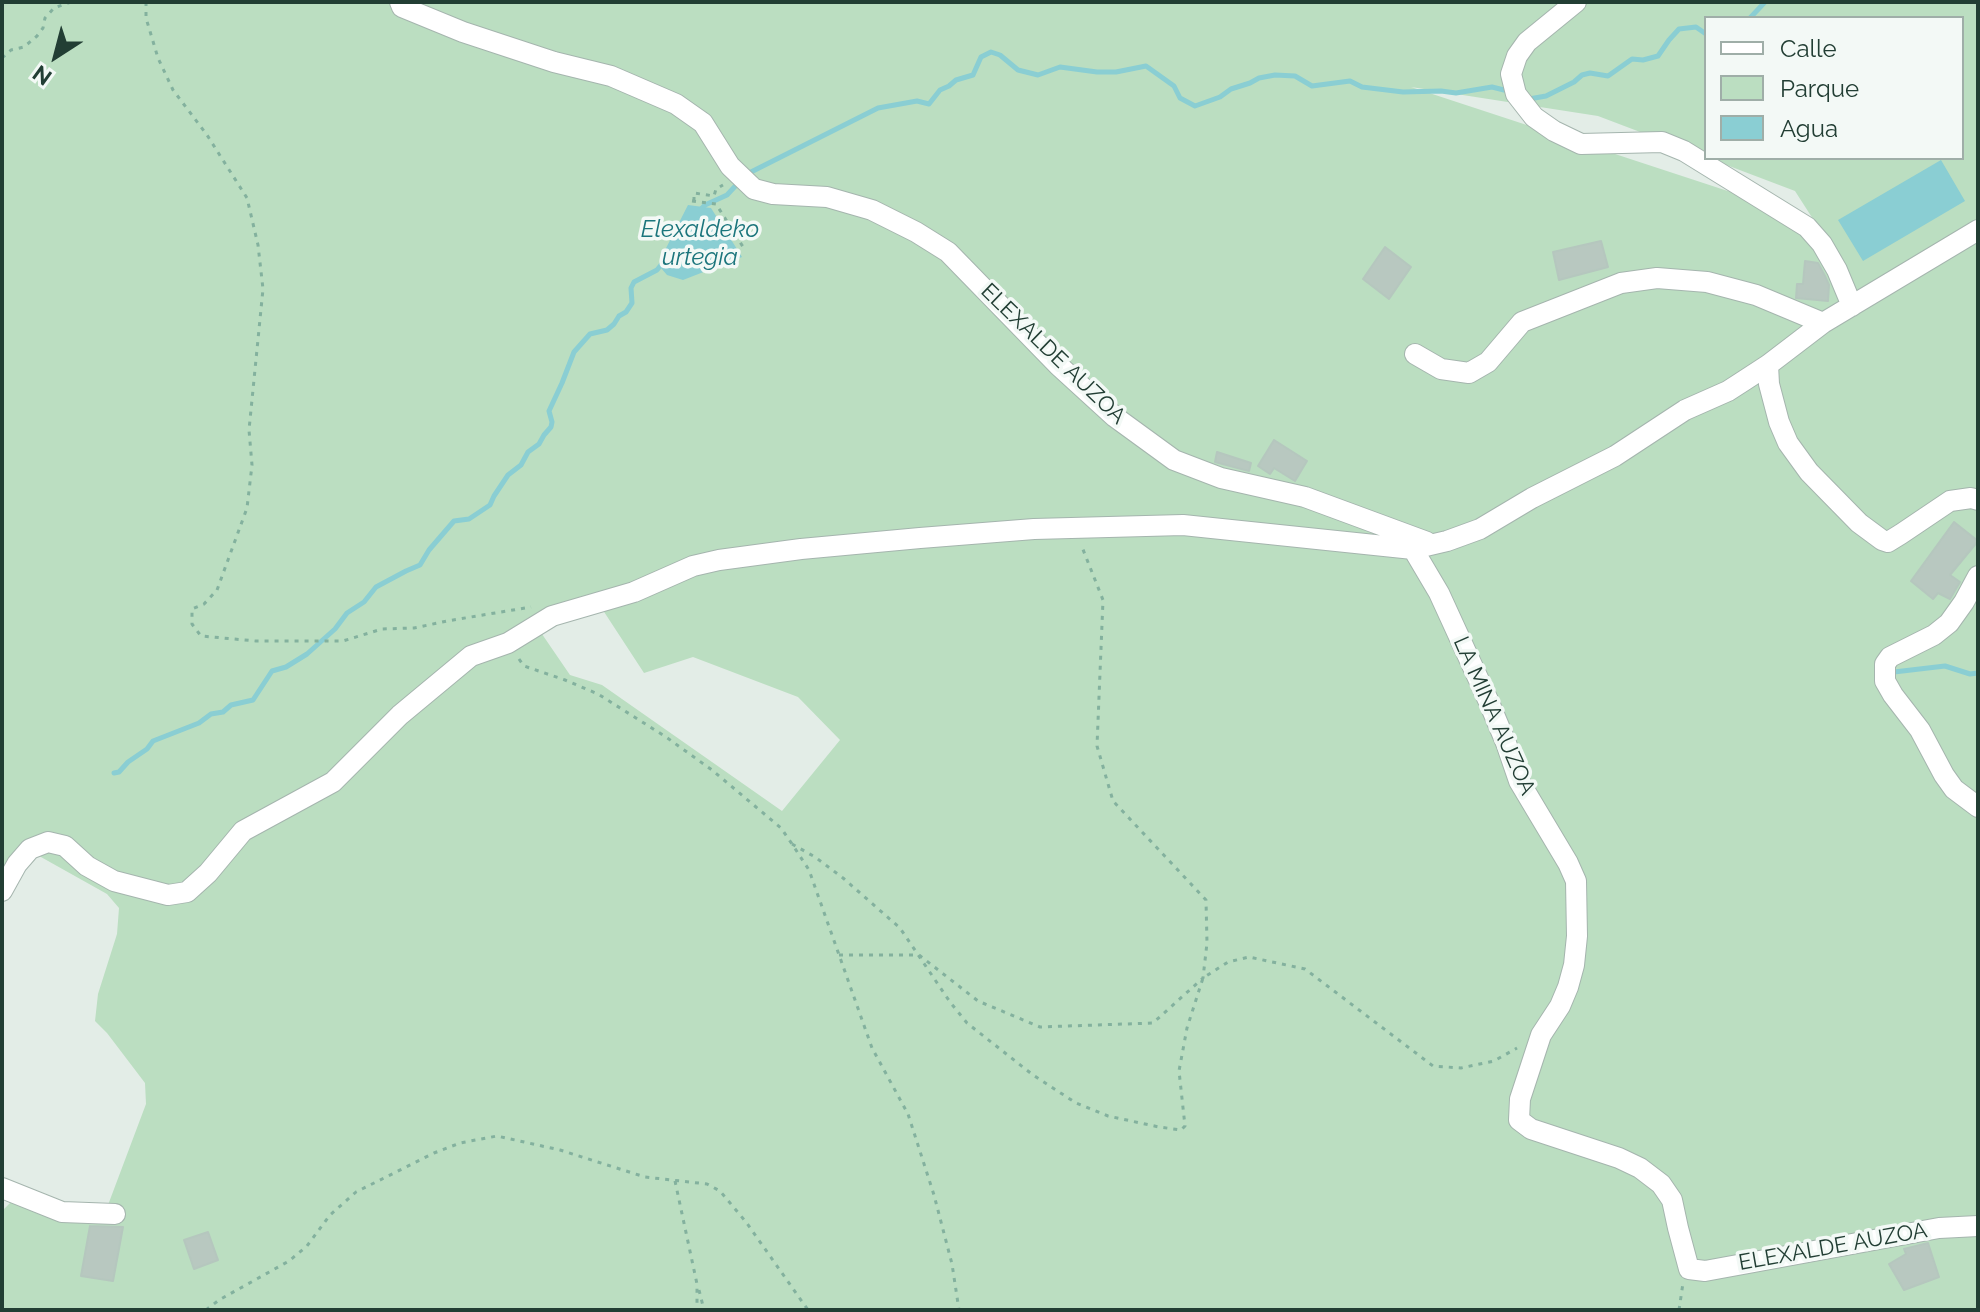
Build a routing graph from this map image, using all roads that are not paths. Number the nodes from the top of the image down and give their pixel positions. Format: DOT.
graph roads {
  1 [pos="400,2"];
  2 [pos="1576,2"];
  3 [pos="1978,230"];
  4 [pos="1852,306"];
  5 [pos="1823,323"];
  6 [pos="1415,354"];
  7 [pos="1768,365"];
  8 [pos="1978,500"];
  9 [pos="1422,546"];
  10 [pos="1978,576"];
  11 [pos="1978,807"];
  12 [pos="2,891"];
  13 [pos="2,1188"];
  14 [pos="115,1214"];
  15 [pos="1978,1226"];
  16 [pos="1689,1269"];
  1 -- 9 [label="street, ELEXALDE AUZOA"];
  2 -- 4 [label="street"];
  3 -- 4 [label="street"];
  4 -- 5 [label="street"];
  5 -- 6 [label="street"];
  5 -- 7 [label="street"];
  7 -- 8 [label="street"];
  7 -- 9 [label="street"];
  9 -- 12 [label="street"];
  9 -- 16 [label="street, LA MINA AUZOA"];
  10 -- 11 [label="street"];
  13 -- 14 [label="street"];
  15 -- 16 [label="street, ELEXALDE AUZOA"];
}
